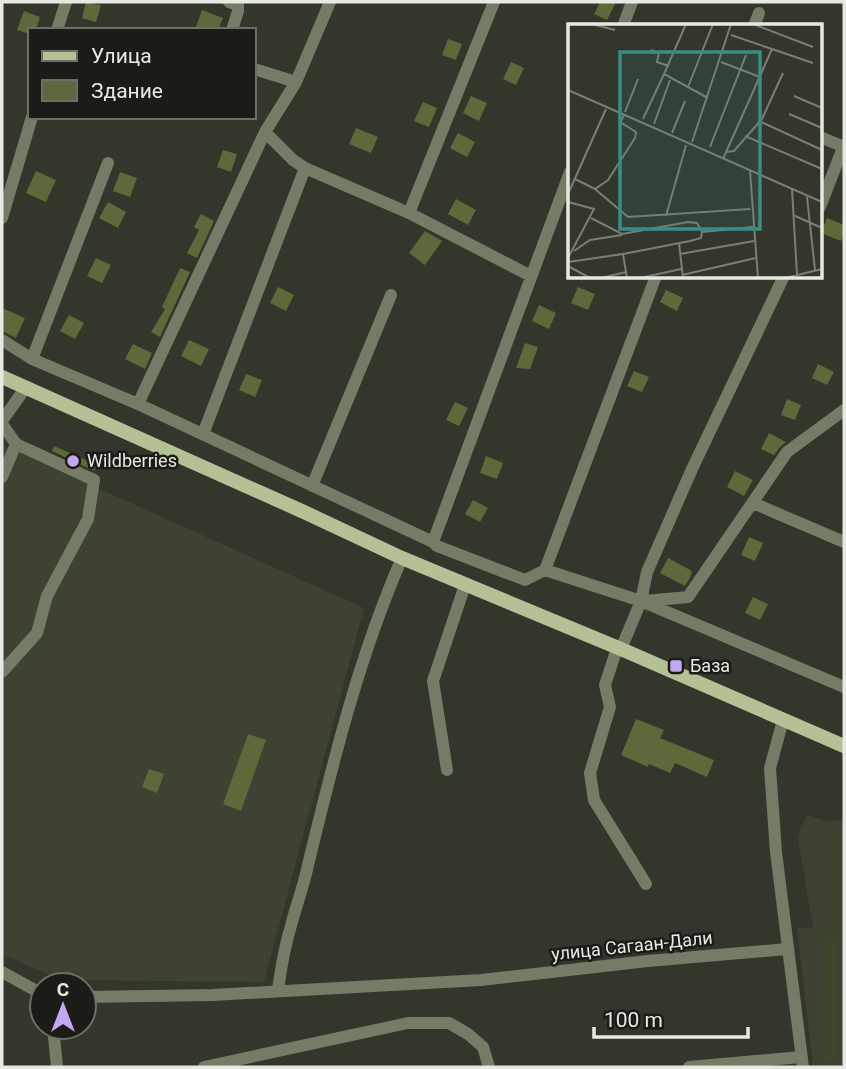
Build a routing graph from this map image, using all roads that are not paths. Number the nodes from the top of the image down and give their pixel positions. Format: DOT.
graph roads {
  1 [pos="66,2"];
  2 [pos="229,2"];
  3 [pos="330,2"];
  4 [pos="495,2"];
  5 [pos="632,2"];
  6 [pos="759,13"];
  7 [pos="624,24"];
  8 [pos="755,24"];
  9 [pos="59,28"];
  10 [pos="233,28"];
  11 [pos="256,70"];
  12 [pos="296,82"];
  13 [pos="31,119"];
  14 [pos="265,132"];
  15 [pos="822,138"];
  16 [pos="844,146"];
  17 [pos="108,163"];
  18 [pos="305,168"];
  19 [pos="568,175"];
  20 [pos="822,202"];
  21 [pos="410,213"];
  22 [pos="2,218"];
  23 [pos="531,276"];
  24 [pos="655,278"];
  25 [pos="783,278"];
  26 [pos="391,295"];
  27 [pos="2,340"];
  28 [pos="32,359"];
  29 [pos="2,377"];
  30 [pos="26,387"];
  31 [pos="138,404"];
  32 [pos="842,415"];
  33 [pos="2,423"];
  34 [pos="203,434"];
  35 [pos="16,444"];
  36 [pos="2,477"];
  37 [pos="312,486"];
  38 [pos="752,503"];
  39 [pos="433,542"];
  40 [pos="844,542"];
  41 [pos="401,558"];
  42 [pos="545,570"];
  43 [pos="465,585"];
  44 [pos="641,601"];
  45 [pos="619,649"];
  46 [pos="2,671"];
  47 [pos="844,687"];
  48 [pos="783,720"];
  49 [pos="844,746"];
  50 [pos="447,770"];
  51 [pos="646,884"];
  52 [pos="787,950"];
  53 [pos="2,972"];
  54 [pos="28,986"];
  55 [pos="278,990"];
  56 [pos="98,997"];
  57 [pos="54,1041"];
  58 [pos="802,1062"];
  59 [pos="57,1067"];
  60 [pos="207,1067"];
  61 [pos="488,1067"];
  62 [pos="690,1067"];
  1 -- 9 [label="street"];
  2 -- 10 [label="street"];
  3 -- 12 [label="street"];
  4 -- 21 [label="street"];
  5 -- 7 [label="street"];
  6 -- 8 [label="street"];
  11 -- 12 [label="street"];
  12 -- 14 [label="street"];
  13 -- 22 [label="street"];
  14 -- 18 [label="street"];
  14 -- 31 [label="street"];
  15 -- 16 [label="street"];
  16 -- 20 [label="street"];
  17 -- 28 [label="street"];
  18 -- 21 [label="street"];
  18 -- 34 [label="street"];
  19 -- 23 [label="street"];
  21 -- 23 [label="street"];
  23 -- 39 [label="street"];
  24 -- 42 [label="street"];
  25 -- 44 [label="street"];
  26 -- 37 [label="street"];
  27 -- 28 [label="street"];
  28 -- 31 [label="street"];
  29 -- 30 [label="main road"];
  30 -- 33 [label="street"];
  30 -- 41 [label="main road"];
  31 -- 34 [label="street"];
  32 -- 38 [label="street"];
  33 -- 35 [label="street"];
  34 -- 37 [label="street"];
  35 -- 36 [label="street"];
  35 -- 46 [label="street"];
  37 -- 39 [label="street"];
  38 -- 40 [label="street"];
  38 -- 44 [label="street"];
  39 -- 42 [label="street"];
  41 -- 43 [label="main road"];
  41 -- 55 [label="street"];
  42 -- 44 [label="street"];
  43 -- 45 [label="main road"];
  43 -- 50 [label="street"];
  44 -- 45 [label="street"];
  44 -- 47 [label="street"];
  45 -- 48 [label="main road"];
  45 -- 51 [label="street"];
  48 -- 49 [label="main road"];
  48 -- 52 [label="street"];
  52 -- 55 [label="street, улица Сагаан-Дали"];
  52 -- 58 [label="street"];
  53 -- 54 [label="street"];
  55 -- 56 [label="street, улица Сагаан-Дали"];
  57 -- 59 [label="street"];
  58 -- 62 [label="street"];
  60 -- 61 [label="street"];
}
